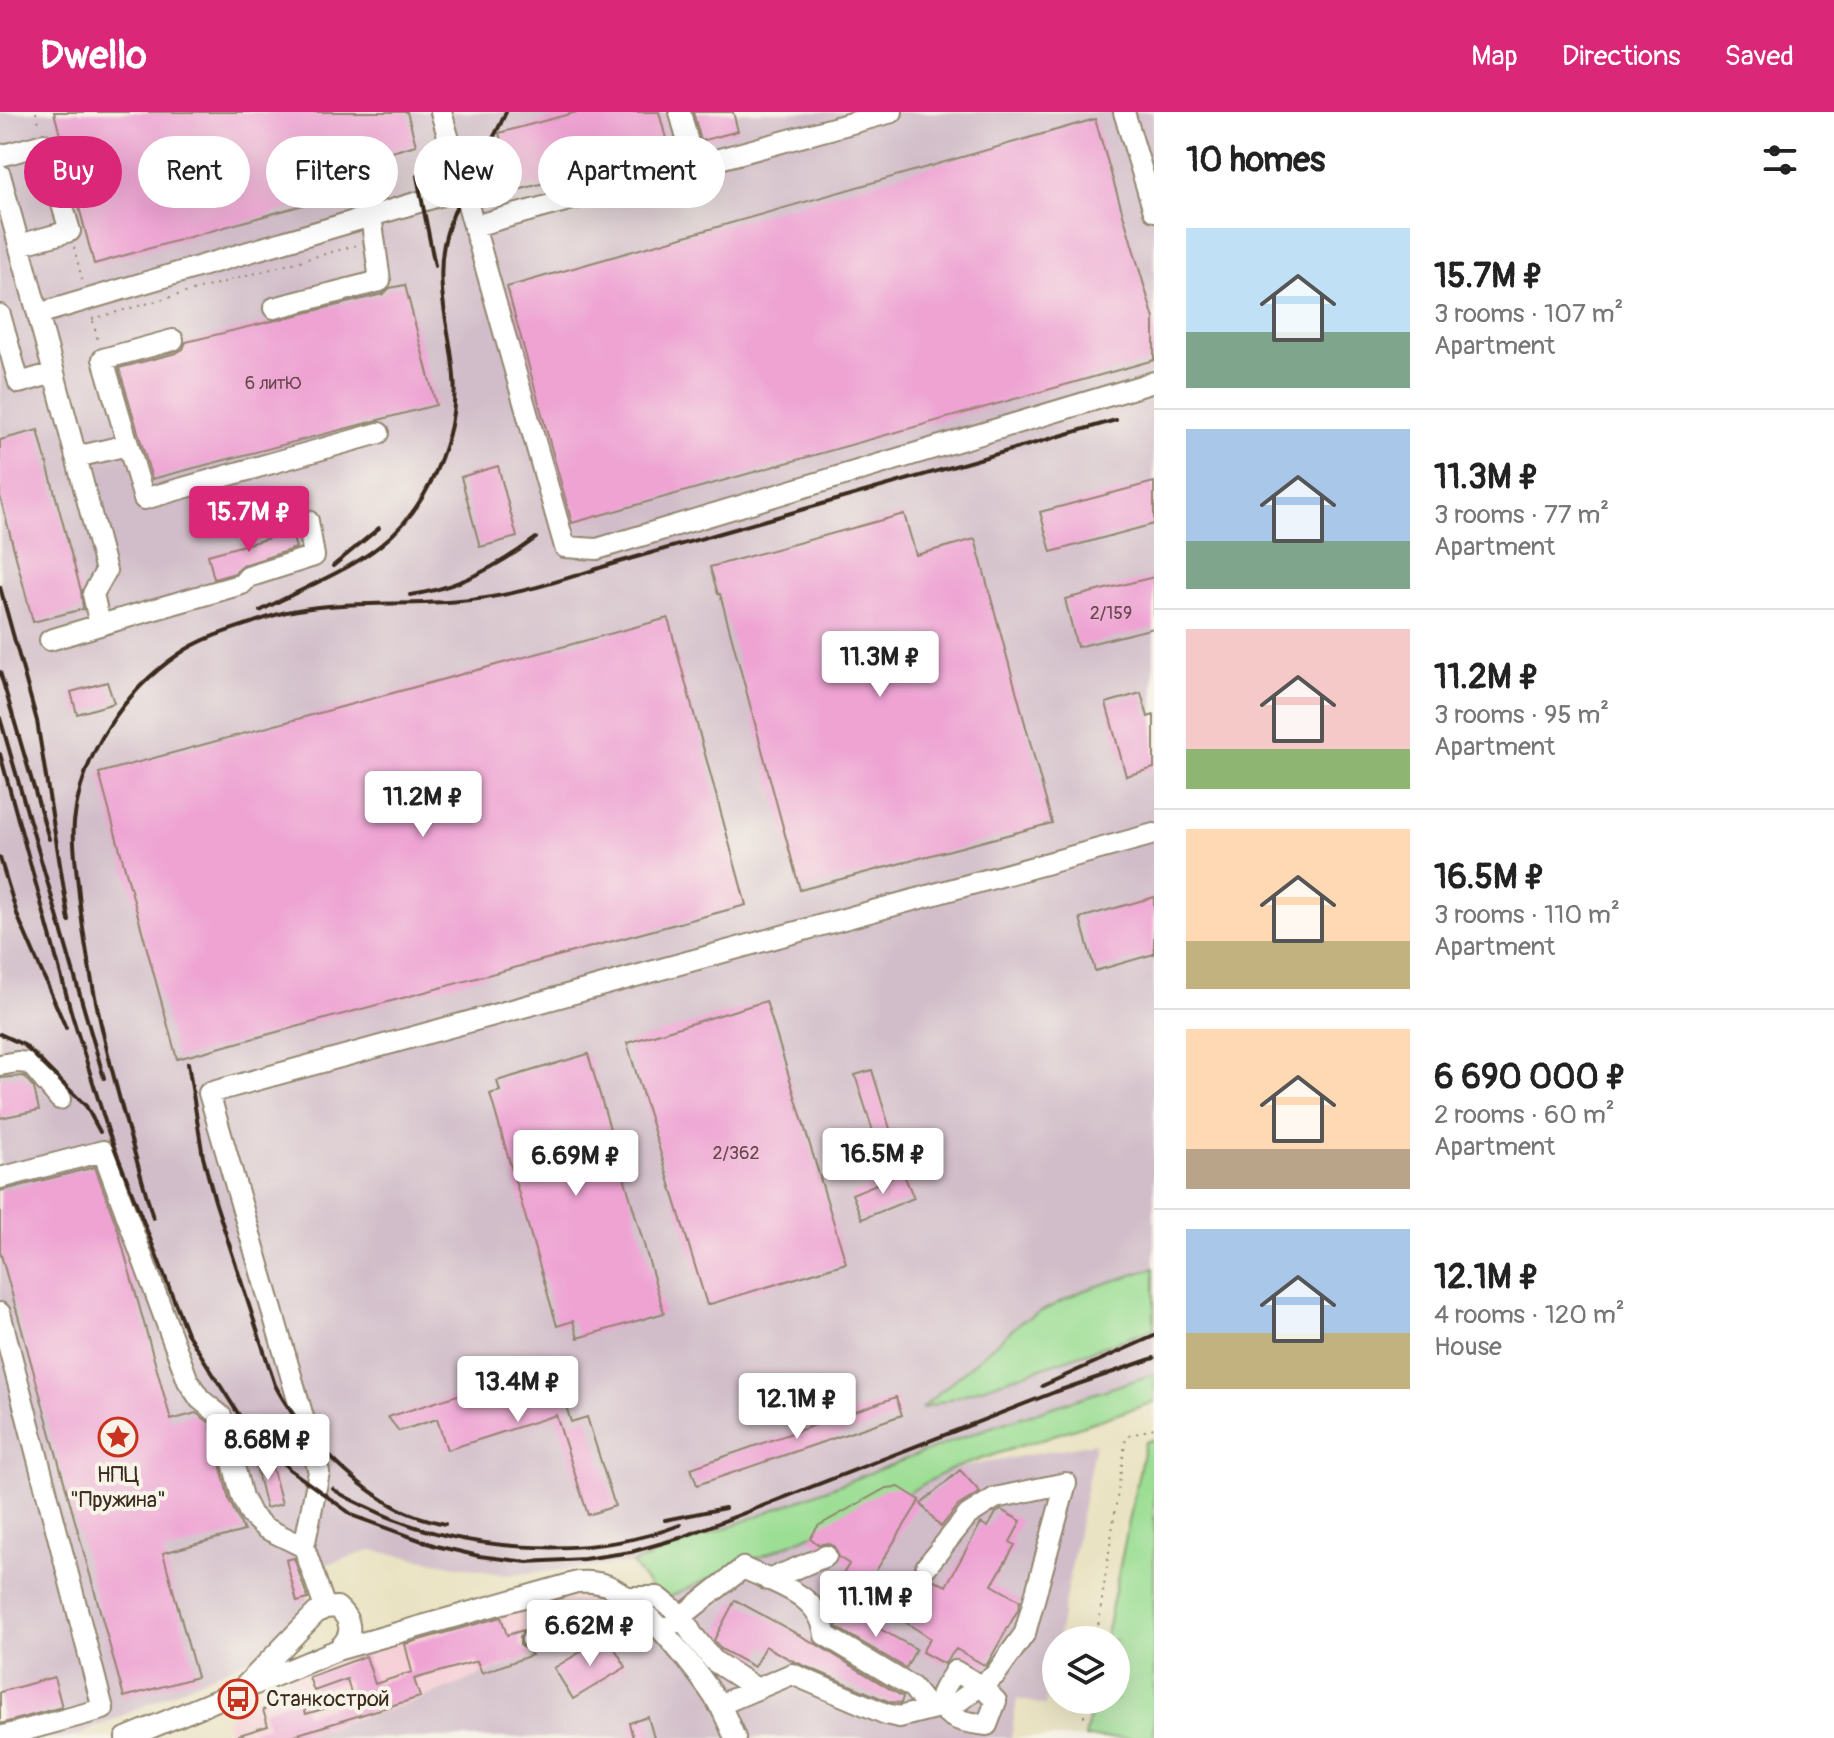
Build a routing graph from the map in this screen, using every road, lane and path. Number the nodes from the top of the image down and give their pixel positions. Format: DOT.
graph roads {
  1 [pos="441,112"];
  2 [pos="680,112"];
  3 [pos="892,112"];
  4 [pos="1124,112"];
  5 [pos="851,117"];
  6 [pos="448,136"];
  7 [pos="686,136"];
  8 [pos="0,156"];
  9 [pos="725,156"];
  10 [pos="0,175"];
  11 [pos="414,203"];
  12 [pos="469,208"];
  13 [pos="540,208"];
  14 [pos="1154,211"];
  15 [pos="371,216"];
  16 [pos="474,226"];
  17 [pos="375,240"];
  18 [pos="19,245"];
  19 [pos="274,308"];
  20 [pos="38,314"];
  21 [pos="0,315"];
  22 [pos="92,319"];
  23 [pos="173,340"];
  24 [pos="54,373"];
  25 [pos="1154,382"];
  26 [pos="379,433"];
  27 [pos="128,445"];
  28 [pos="76,457"];
  29 [pos="308,521"];
  30 [pos="100,625"];
  31 [pos="50,640"];
  32 [pos="1154,834"];
  33 [pos="0,1065"];
  34 [pos="60,1099"];
  35 [pos="0,1178"];
  36 [pos="0,1313"];
  37 [pos="1154,1428"];
  38 [pos="304,1547"];
  39 [pos="826,1556"];
  40 [pos="926,1567"];
  41 [pos="768,1580"];
  42 [pos="632,1602"];
  43 [pos="325,1608"];
  44 [pos="682,1616"];
  45 [pos="1098,1626"];
  46 [pos="663,1631"];
  47 [pos="532,1640"];
  48 [pos="337,1650"];
  49 [pos="981,1686"];
  50 [pos="757,1689"];
  51 [pos="241,1690"];
  52 [pos="719,1705"];
  53 [pos="936,1708"];
  54 [pos="1085,1714"];
  55 [pos="1084,1717"];
  56 [pos="0,1737"];
  57 [pos="126,1738"];
  58 [pos="735,1738"];
  1 -- 6 [label="street"];
  2 -- 7 [label="street"];
  3 -- 5 [label="street"];
  4 -- 14 [label="street"];
  5 -- 9 [label="street"];
  8 -- 18 [label="street"];
  10 -- 18 [label="street"];
  11 -- 15 [label="street"];
  12 -- 16 [label="street"];
  13 -- 16 [label="street"];
  15 -- 17 [label="street"];
  15 -- 20 [label="street"];
  16 -- 25 [label="street"];
  17 -- 19 [label="street"];
  17 -- 22 [label="path"];
  18 -- 20 [label="street"];
  20 -- 24 [label="street"];
  21 -- 24 [label="street"];
  23 -- 27 [label="street"];
  24 -- 28 [label="street"];
  26 -- 27 [label="street"];
  27 -- 28 [label="street"];
  28 -- 30 [label="street"];
  29 -- 30 [label="street"];
  30 -- 31 [label="street"];
  32 -- 38 [label="street"];
  33 -- 34 [label="street"];
  35 -- 38 [label="street"];
  36 -- 56 [label="street"];
  37 -- 45 [label="path"];
  38 -- 43 [label="street"];
  39 -- 41 [label="street"];
  40 -- 49 [label="street"];
  41 -- 44 [label="street"];
  41 -- 53 [label="street"];
  42 -- 44 [label="street"];
  42 -- 46 [label="street"];
  42 -- 47 [label="street"];
  42 -- 48 [label="street"];
  43 -- 48 [label="street"];
  43 -- 51 [label="street"];
  44 -- 46 [label="street"];
  44 -- 50 [label="street"];
  46 -- 52 [label="street"];
  48 -- 51 [label="street"];
  49 -- 53 [label="street"];
  49 -- 53 [label="street"];
  50 -- 52 [label="street"];
  50 -- 53 [label="street"];
  51 -- 57 [label="street"];
  52 -- 58 [label="street"];
  54 -- 55 [label="path"];
}
